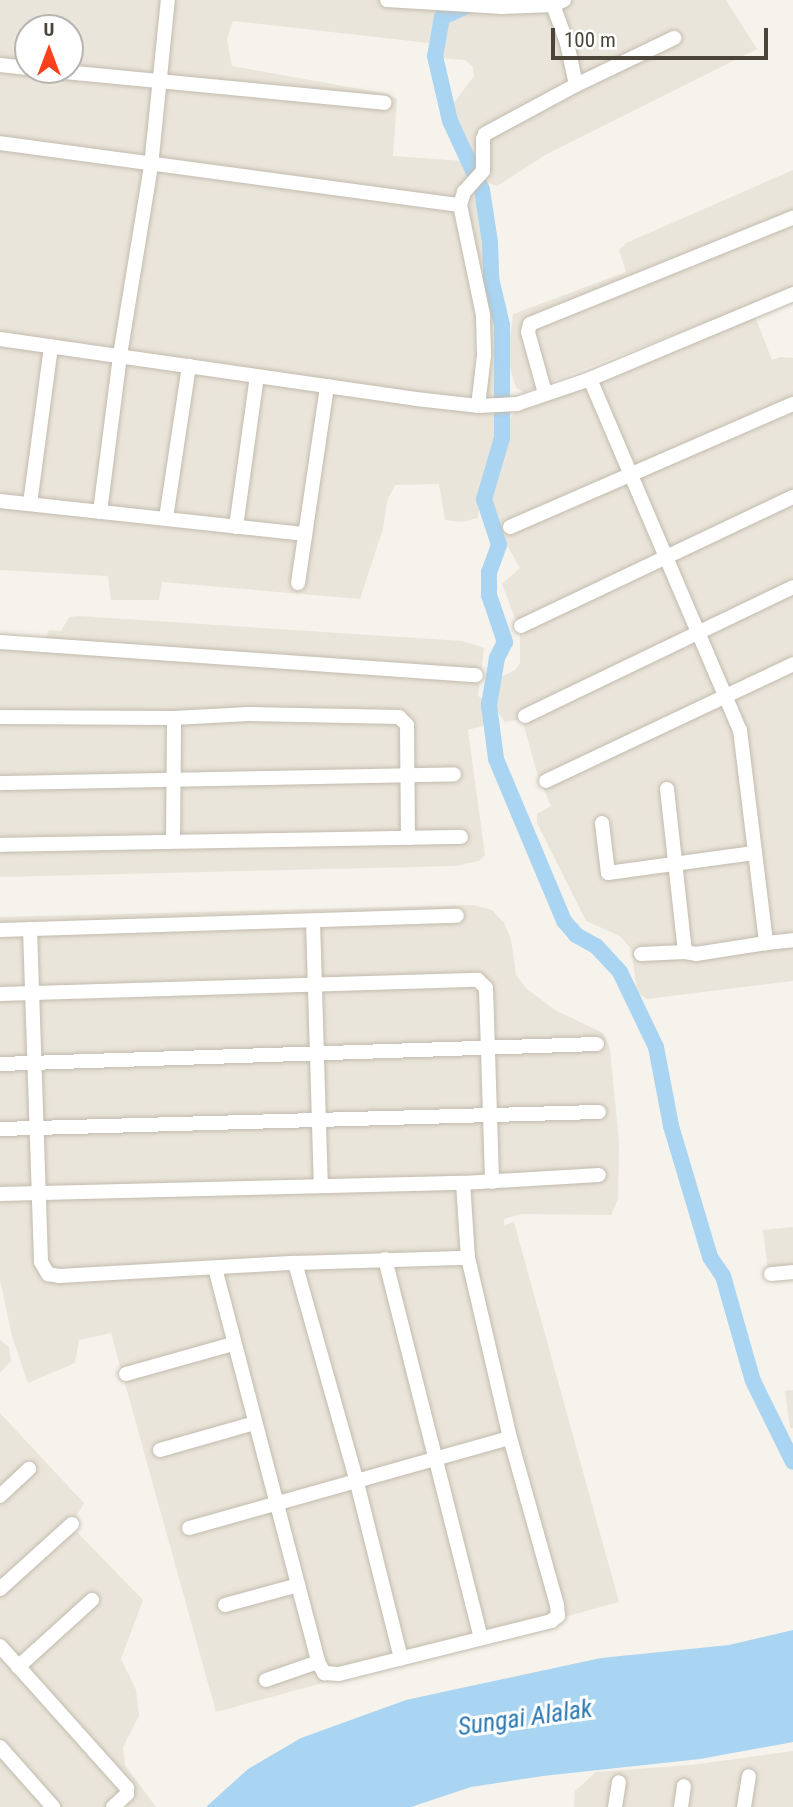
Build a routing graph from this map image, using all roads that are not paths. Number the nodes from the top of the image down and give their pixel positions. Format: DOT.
graph roads {
  1 [pos="167,0"];
  2 [pos="387,0"];
  3 [pos="559,2"];
  4 [pos="674,38"];
  5 [pos="84,75"];
  6 [pos="157,83"];
  7 [pos="576,85"];
  8 [pos="384,103"];
  9 [pos="0,144"];
  10 [pos="151,166"];
  11 [pos="460,205"];
  12 [pos="793,218"];
  13 [pos="793,294"];
  14 [pos="0,339"];
  15 [pos="51,346"];
  16 [pos="120,355"];
  17 [pos="189,366"];
  18 [pos="257,376"];
  19 [pos="590,379"];
  20 [pos="327,386"];
  21 [pos="545,393"];
  22 [pos="793,404"];
  23 [pos="483,406"];
  24 [pos="630,476"];
  25 [pos="793,497"];
  26 [pos="0,501"];
  27 [pos="30,504"];
  28 [pos="100,512"];
  29 [pos="166,518"];
  30 [pos="236,527"];
  31 [pos="510,527"];
  32 [pos="305,534"];
  33 [pos="665,557"];
  34 [pos="298,583"];
  35 [pos="793,587"];
  36 [pos="521,626"];
  37 [pos="698,632"];
  38 [pos="0,642"];
  39 [pos="793,664"];
  40 [pos="475,675"];
  41 [pos="724,695"];
  42 [pos="525,716"];
  43 [pos="0,717"];
  44 [pos="174,718"];
  45 [pos="454,774"];
  46 [pos="410,775"];
  47 [pos="174,778"];
  48 [pos="546,781"];
  49 [pos="0,783"];
  50 [pos="667,789"];
  51 [pos="602,823"];
  52 [pos="461,837"];
  53 [pos="408,838"];
  54 [pos="173,841"];
  55 [pos="0,845"];
  56 [pos="754,853"];
  57 [pos="678,864"];
  58 [pos="457,916"];
  59 [pos="313,922"];
  60 [pos="30,929"];
  61 [pos="0,930"];
  62 [pos="793,940"];
  63 [pos="766,943"];
  64 [pos="685,952"];
  65 [pos="641,954"];
  66 [pos="315,986"];
  67 [pos="32,993"];
  68 [pos="0,994"];
  69 [pos="597,1044"];
  70 [pos="489,1048"];
  71 [pos="316,1052"];
  72 [pos="35,1063"];
  73 [pos="0,1064"];
  74 [pos="599,1112"];
  75 [pos="492,1115"];
  76 [pos="318,1119"];
  77 [pos="37,1128"];
  78 [pos="0,1129"];
  79 [pos="600,1175"];
  80 [pos="492,1182"];
  81 [pos="463,1183"];
  82 [pos="321,1185"];
  83 [pos="40,1193"];
  84 [pos="0,1194"];
  85 [pos="468,1258"];
  86 [pos="385,1259"];
  87 [pos="295,1263"];
  88 [pos="215,1268"];
  89 [pos="793,1272"];
  90 [pos="771,1274"];
  91 [pos="233,1344"];
  92 [pos="126,1374"];
  93 [pos="255,1423"];
  94 [pos="510,1438"];
  95 [pos="160,1450"];
  96 [pos="434,1458"];
  97 [pos="29,1469"];
  98 [pos="356,1479"];
  99 [pos="0,1496"];
  100 [pos="276,1502"];
  101 [pos="72,1524"];
  102 [pos="189,1528"];
  103 [pos="298,1586"];
  104 [pos="0,1589"];
  105 [pos="92,1600"];
  106 [pos="225,1605"];
  107 [pos="481,1638"];
  108 [pos="0,1646"];
  109 [pos="401,1658"];
  110 [pos="318,1662"];
  111 [pos="19,1667"];
  112 [pos="266,1679"];
  113 [pos="0,1748"];
  114 [pos="749,1776"];
  115 [pos="618,1783"];
  116 [pos="684,1786"];
  117 [pos="53,1807"];
  118 [pos="113,1807"];
  119 [pos="615,1807"];
  120 [pos="681,1807"];
  121 [pos="744,1807"];
  1 -- 6 [label="street"];
  2 -- 3 [label="street"];
  3 -- 7 [label="street"];
  4 -- 7 [label="street"];
  5 -- 6 [label="street"];
  6 -- 8 [label="street"];
  6 -- 10 [label="street"];
  7 -- 11 [label="street"];
  9 -- 10 [label="street"];
  10 -- 11 [label="street"];
  10 -- 16 [label="street"];
  11 -- 23 [label="street"];
  12 -- 21 [label="street"];
  13 -- 19 [label="street"];
  14 -- 15 [label="street"];
  15 -- 16 [label="street"];
  15 -- 27 [label="street"];
  16 -- 17 [label="street"];
  16 -- 28 [label="street"];
  17 -- 18 [label="street"];
  17 -- 29 [label="street"];
  18 -- 20 [label="street"];
  18 -- 30 [label="street"];
  19 -- 21 [label="street"];
  19 -- 24 [label="street"];
  20 -- 23 [label="street"];
  20 -- 32 [label="street"];
  21 -- 23 [label="street"];
  22 -- 24 [label="street"];
  24 -- 31 [label="street"];
  24 -- 33 [label="street"];
  25 -- 33 [label="street"];
  26 -- 27 [label="street"];
  27 -- 28 [label="street"];
  28 -- 29 [label="street"];
  29 -- 30 [label="street"];
  30 -- 32 [label="street"];
  32 -- 34 [label="street"];
  33 -- 36 [label="street"];
  33 -- 37 [label="street"];
  35 -- 37 [label="street"];
  37 -- 41 [label="street"];
  37 -- 42 [label="street"];
  38 -- 40 [label="street"];
  39 -- 41 [label="street"];
  41 -- 48 [label="street"];
  41 -- 56 [label="street"];
  43 -- 44 [label="street"];
  44 -- 46 [label="street"];
  44 -- 47 [label="street"];
  45 -- 46 [label="street"];
  46 -- 47 [label="street"];
  46 -- 53 [label="street"];
  47 -- 49 [label="street"];
  47 -- 54 [label="street"];
  50 -- 57 [label="street"];
  51 -- 57 [label="street"];
  52 -- 53 [label="street"];
  53 -- 54 [label="street"];
  54 -- 55 [label="street"];
  56 -- 57 [label="street"];
  56 -- 63 [label="street"];
  57 -- 64 [label="street"];
  58 -- 59 [label="street"];
  59 -- 60 [label="street"];
  59 -- 66 [label="street"];
  60 -- 61 [label="street"];
  60 -- 67 [label="street"];
  62 -- 63 [label="street"];
  63 -- 64 [label="street"];
  64 -- 65 [label="street"];
  66 -- 67 [label="street"];
  66 -- 70 [label="street"];
  66 -- 71 [label="street"];
  67 -- 68 [label="street"];
  67 -- 72 [label="street"];
  69 -- 70 [label="street"];
  70 -- 71 [label="street"];
  70 -- 75 [label="street"];
  71 -- 72 [label="street"];
  71 -- 76 [label="street"];
  72 -- 73 [label="street"];
  72 -- 77 [label="street"];
  74 -- 75 [label="street"];
  75 -- 76 [label="street"];
  75 -- 80 [label="street"];
  76 -- 77 [label="street"];
  76 -- 82 [label="street"];
  77 -- 78 [label="street"];
  77 -- 83 [label="street"];
  79 -- 80 [label="street"];
  80 -- 81 [label="street"];
  81 -- 82 [label="street"];
  81 -- 85 [label="street"];
  82 -- 83 [label="street"];
  83 -- 84 [label="street"];
  83 -- 88 [label="street"];
  85 -- 86 [label="street"];
  85 -- 94 [label="street"];
  86 -- 87 [label="street"];
  86 -- 96 [label="street"];
  87 -- 88 [label="street"];
  87 -- 98 [label="street"];
  88 -- 91 [label="street"];
  89 -- 90 [label="street"];
  91 -- 92 [label="street"];
  91 -- 93 [label="street"];
  93 -- 95 [label="street"];
  93 -- 100 [label="street"];
  94 -- 96 [label="street"];
  94 -- 107 [label="street"];
  96 -- 98 [label="street"];
  96 -- 107 [label="street"];
  97 -- 99 [label="street"];
  98 -- 100 [label="street"];
  98 -- 109 [label="street"];
  100 -- 102 [label="street"];
  100 -- 103 [label="street"];
  101 -- 104 [label="street"];
  103 -- 106 [label="street"];
  103 -- 110 [label="street"];
  105 -- 111 [label="street"];
  107 -- 109 [label="street"];
  108 -- 111 [label="street"];
  109 -- 110 [label="street"];
  110 -- 112 [label="street"];
  111 -- 118 [label="street"];
  113 -- 117 [label="street"];
  114 -- 121 [label="street"];
  115 -- 119 [label="street"];
  116 -- 120 [label="street"];
}
